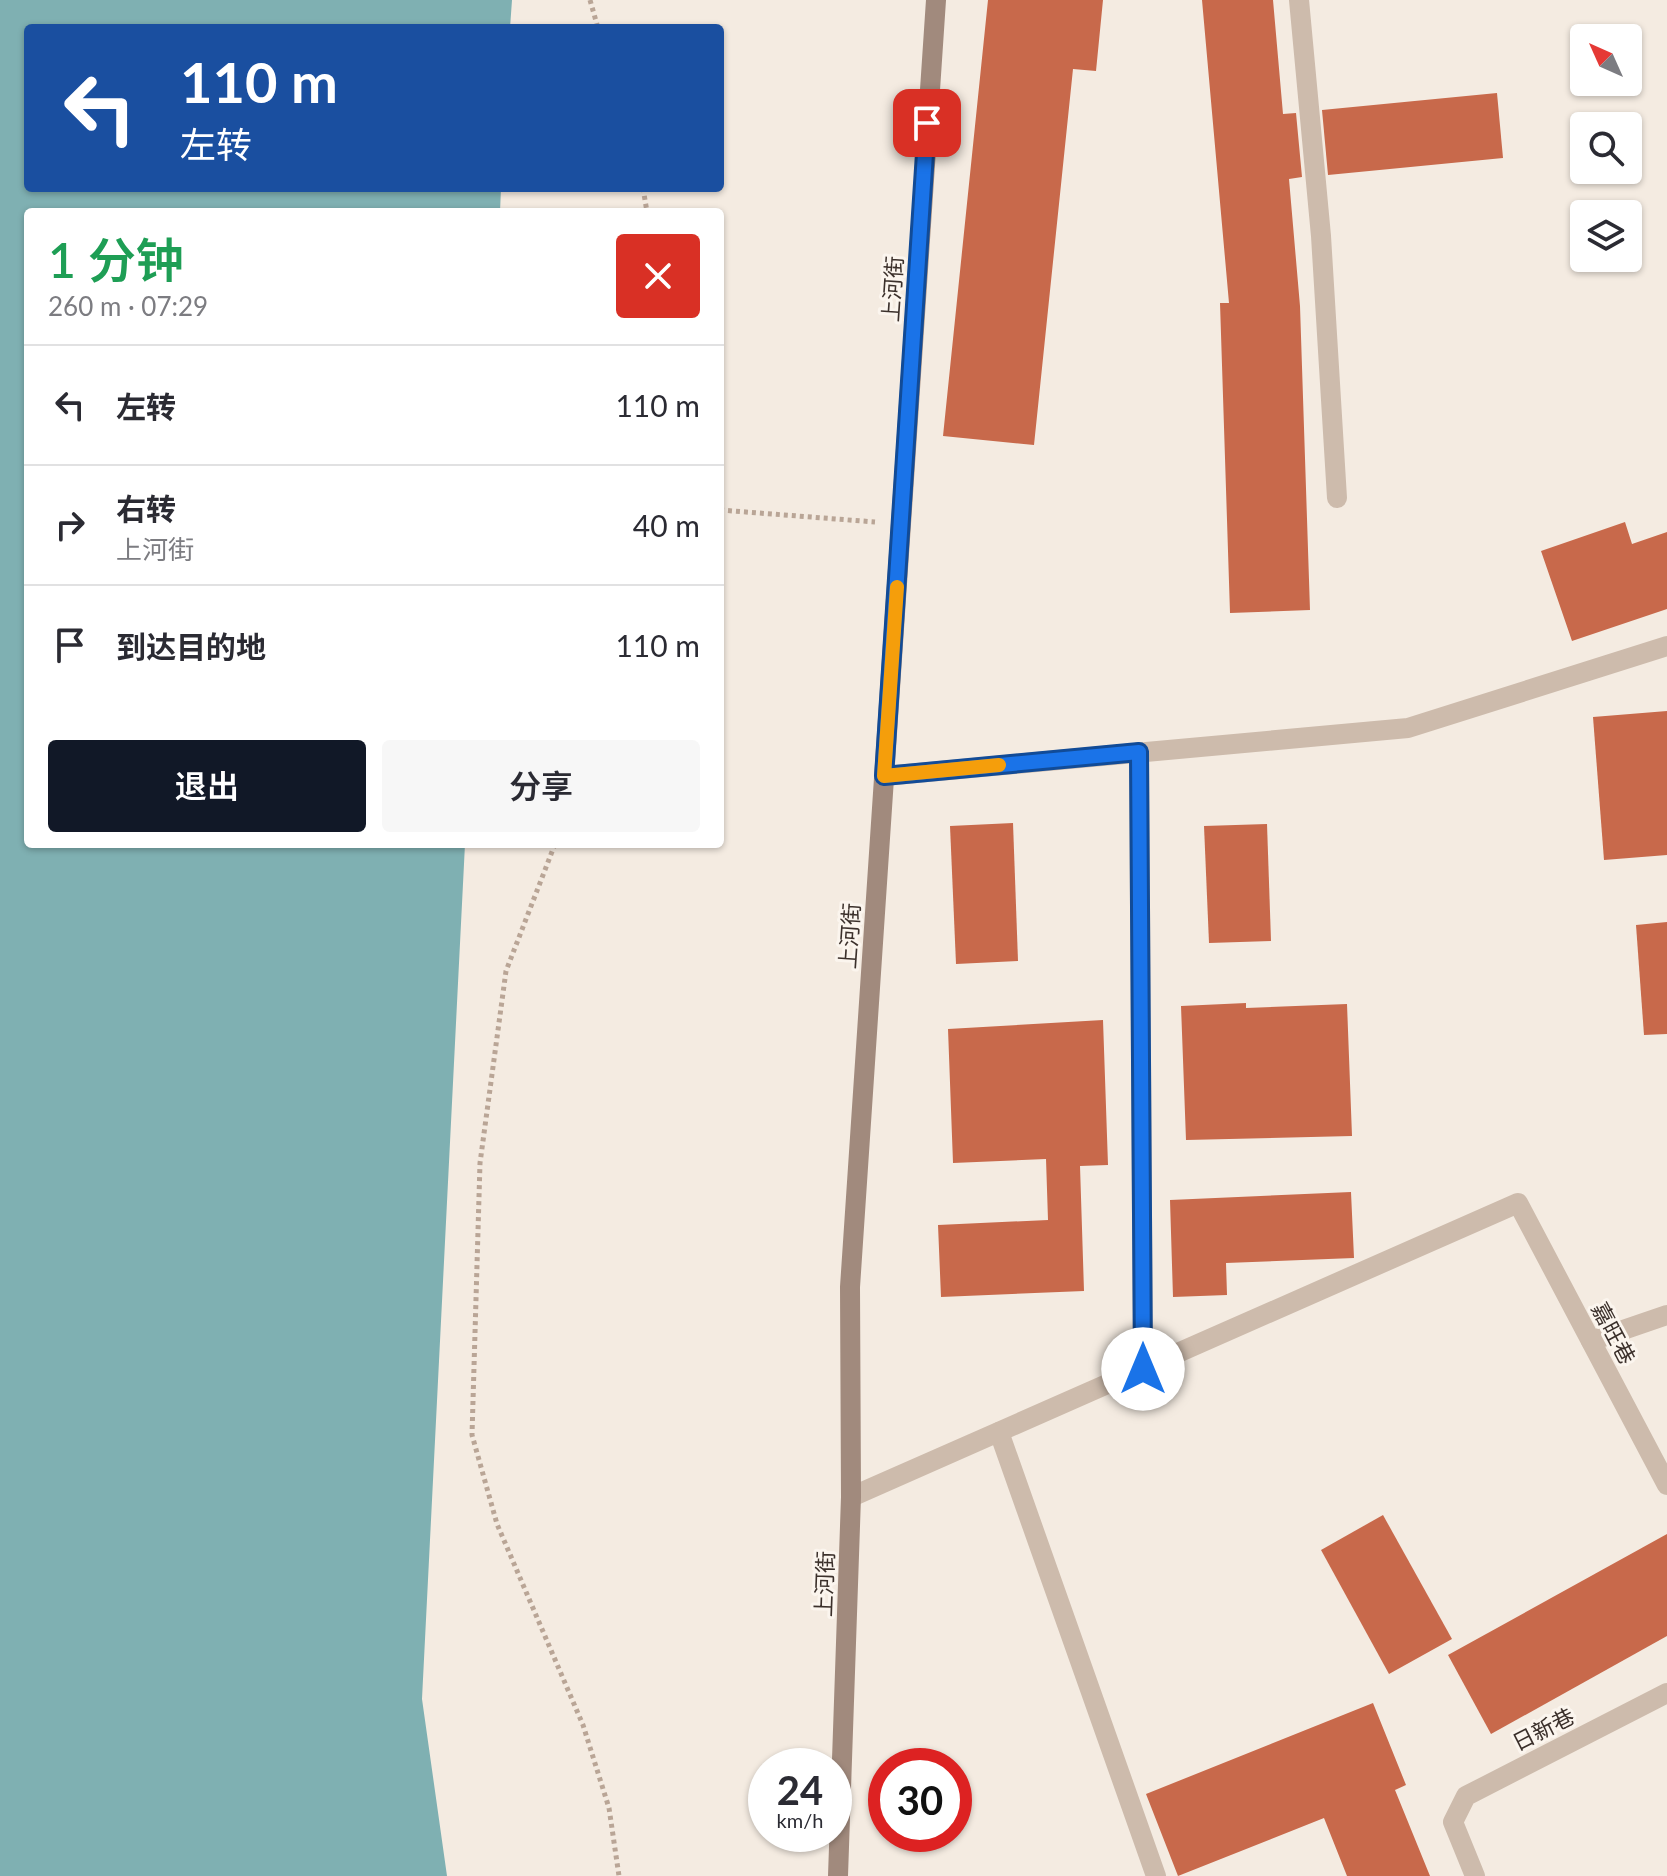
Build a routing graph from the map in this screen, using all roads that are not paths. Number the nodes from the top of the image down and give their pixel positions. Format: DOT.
graph roads {
  1 [pos="936,0"];
  2 [pos="1299,0"];
  3 [pos="1337,498"];
  4 [pos="1667,646"];
  5 [pos="1139,752"];
  6 [pos="884,776"];
  7 [pos="1667,1315"];
  8 [pos="1591,1341"];
  9 [pos="1143,1369"];
  10 [pos="999,1432"];
  11 [pos="1667,1485"];
  12 [pos="851,1497"];
  13 [pos="1667,1693"];
  14 [pos="838,1876"];
  15 [pos="1156,1876"];
  16 [pos="1475,1876"];
  1 -- 6 [label="street, 上河街"];
  2 -- 3 [label="street"];
  4 -- 5 [label="street"];
  5 -- 6 [label="street"];
  5 -- 9 [label="street"];
  6 -- 12 [label="street, 上河街"];
  7 -- 8 [label="street"];
  8 -- 9 [label="street, 嘉旺巷"];
  8 -- 11 [label="street, 嘉旺巷"];
  9 -- 10 [label="street"];
  10 -- 12 [label="street"];
  10 -- 15 [label="street"];
  12 -- 14 [label="street, 上河街"];
  13 -- 16 [label="street, 日新巷"];
}
